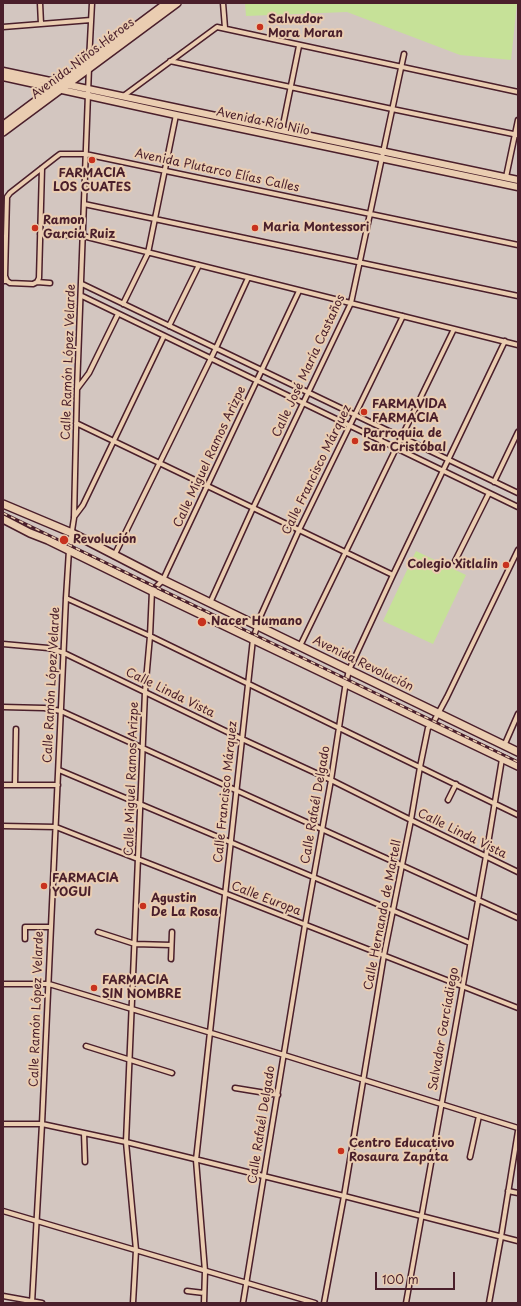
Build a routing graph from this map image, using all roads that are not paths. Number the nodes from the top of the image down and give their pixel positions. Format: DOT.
graph roads {
  1 [pos="40,3"];
  2 [pos="92,3"];
  3 [pos="167,3"];
  4 [pos="177,3"];
  5 [pos="223,3"];
  6 [pos="91,20"];
  7 [pos="41,24"];
  8 [pos="3,27"];
  9 [pos="225,28"];
  10 [pos="299,46"];
  11 [pos="404,54"];
  12 [pos="170,61"];
  13 [pos="89,64"];
  14 [pos="401,67"];
  15 [pos="3,71"];
  16 [pos="3,77"];
  17 [pos="59,87"];
  18 [pos="290,87"];
  19 [pos="518,92"];
  20 [pos="88,93"];
  21 [pos="122,97"];
  22 [pos="392,109"];
  23 [pos="176,115"];
  24 [pos="518,120"];
  25 [pos="3,123"];
  26 [pos="4,129"];
  27 [pos="282,130"];
  28 [pos="516,135"];
  29 [pos="384,152"];
  30 [pos="85,154"];
  31 [pos="382,159"];
  32 [pos="42,168"];
  33 [pos="165,171"];
  34 [pos="506,177"];
  35 [pos="518,180"];
  36 [pos="518,187"];
  37 [pos="84,204"];
  38 [pos="370,214"];
  39 [pos="155,219"];
  40 [pos="4,232"];
  41 [pos="40,234"];
  42 [pos="83,236"];
  43 [pos="518,245"];
  44 [pos="148,253"];
  45 [pos="360,262"];
  46 [pos="199,266"];
  47 [pos="248,278"];
  48 [pos="5,281"];
  49 [pos="37,282"];
  50 [pos="50,283"];
  51 [pos="82,284"];
  52 [pos="299,291"];
  53 [pos="82,296"];
  54 [pos="518,296"];
  55 [pos="351,303"];
  56 [pos="123,304"];
  57 [pos="118,314"];
  58 [pos="403,316"];
  59 [pos="170,326"];
  60 [pos="454,329"];
  61 [pos="164,336"];
  62 [pos="505,341"];
  63 [pos="518,345"];
  64 [pos="216,348"];
  65 [pos="210,359"];
  66 [pos="262,370"];
  67 [pos="257,381"];
  68 [pos="77,389"];
  69 [pos="308,393"];
  70 [pos="303,403"];
  71 [pos="355,415"];
  72 [pos="76,423"];
  73 [pos="350,426"];
  74 [pos="518,432"];
  75 [pos="402,437"];
  76 [pos="113,441"];
  77 [pos="396,448"];
  78 [pos="448,460"];
  79 [pos="159,463"];
  80 [pos="443,471"];
  81 [pos="494,482"];
  82 [pos="207,486"];
  83 [pos="489,492"];
  84 [pos="518,493"];
  85 [pos="3,504"];
  86 [pos="518,507"];
  87 [pos="253,508"];
  88 [pos="74,518"];
  89 [pos="3,520"];
  90 [pos="299,530"];
  91 [pos="72,533"];
  92 [pos="69,550"];
  93 [pos="518,550"];
  94 [pos="346,553"];
  95 [pos="114,556"];
  96 [pos="455,561"];
  97 [pos="393,576"];
  98 [pos="163,580"];
  99 [pos="152,591"];
  100 [pos="66,598"];
  101 [pos="210,603"];
  102 [pos="257,626"];
  103 [pos="150,636"];
  104 [pos="253,639"];
  105 [pos="3,644"];
  106 [pos="300,646"];
  107 [pos="64,653"];
  108 [pos="350,670"];
  109 [pos="346,684"];
  110 [pos="248,685"];
  111 [pos="145,692"];
  112 [pos="3,707"];
  113 [pos="61,711"];
  114 [pos="439,713"];
  115 [pos="518,714"];
  116 [pos="432,725"];
  117 [pos="339,728"];
  118 [pos="16,729"];
  119 [pos="242,739"];
  120 [pos="504,746"];
  121 [pos="143,748"];
  122 [pos="518,752"];
  123 [pos="502,759"];
  124 [pos="518,766"];
  125 [pos="420,767"];
  126 [pos="59,770"];
  127 [pos="331,780"];
  128 [pos="456,784"];
  129 [pos="3,785"];
  130 [pos="15,785"];
  131 [pos="58,785"];
  132 [pos="237,790"];
  133 [pos="448,800"];
  134 [pos="495,803"];
  135 [pos="141,804"];
  136 [pos="518,814"];
  137 [pos="411,820"];
  138 [pos="3,826"];
  139 [pos="56,828"];
  140 [pos="322,829"];
  141 [pos="231,842"];
  142 [pos="486,856"];
  143 [pos="138,860"];
  144 [pos="402,865"];
  145 [pos="518,872"];
  146 [pos="314,877"];
  147 [pos="225,894"];
  148 [pos="478,900"];
  149 [pos="393,911"];
  150 [pos="518,918"];
  151 [pos="305,925"];
  152 [pos="51,927"];
  153 [pos="98,932"];
  154 [pos="172,932"];
  155 [pos="25,939"];
  156 [pos="470,943"];
  157 [pos="135,944"];
  158 [pos="171,945"];
  159 [pos="384,955"];
  160 [pos="171,959"];
  161 [pos="3,984"];
  162 [pos="49,984"];
  163 [pos="462,986"];
  164 [pos="518,1008"];
  165 [pos="132,1009"];
  166 [pos="210,1033"];
  167 [pos="86,1046"];
  168 [pos="284,1055"];
  169 [pos="130,1060"];
  170 [pos="172,1073"];
  171 [pos="364,1080"];
  172 [pos="235,1088"];
  173 [pos="278,1095"];
  174 [pos="441,1104"];
  175 [pos="479,1116"];
  176 [pos="3,1124"];
  177 [pos="42,1124"];
  178 [pos="518,1129"];
  179 [pos="84,1133"];
  180 [pos="126,1142"];
  181 [pos="470,1156"];
  182 [pos="196,1160"];
  183 [pos="85,1162"];
  184 [pos="264,1176"];
  185 [pos="508,1191"];
  186 [pos="518,1193"];
  187 [pos="344,1196"];
  188 [pos="3,1211"];
  189 [pos="421,1216"];
  190 [pos="37,1221"];
  191 [pos="501,1237"];
  192 [pos="518,1241"];
  193 [pos="136,1250"];
  194 [pos="205,1271"];
  195 [pos="246,1283"];
  196 [pos="187,1291"];
  197 [pos="204,1293"];
  198 [pos="3,1296"];
  199 [pos="32,1302"];
  200 [pos="42,1303"];
  201 [pos="133,1303"];
  202 [pos="204,1303"];
  203 [pos="243,1303"];
  204 [pos="315,1303"];
  205 [pos="324,1303"];
  206 [pos="406,1303"];
  207 [pos="489,1303"];
  1 -- 7 [label="street"];
  2 -- 6 [label="street, Calle Ramón López Velarde"];
  3 -- 13 [label="main road, Avenida Niños Héroes"];
  4 -- 13 [label="main road, Avenida Niños Héroes"];
  5 -- 9 [label="street"];
  6 -- 7 [label="street"];
  6 -- 13 [label="street, Calle Ramón López Velarde"];
  7 -- 8 [label="street"];
  9 -- 10 [label="street"];
  9 -- 12 [label="street"];
  10 -- 14 [label="street"];
  10 -- 18 [label="street"];
  11 -- 14 [label="street, Calle José María Castaños"];
  12 -- 18 [label="street"];
  12 -- 21 [label="street"];
  13 -- 17 [label="main road, Avenida Niños Héroes"];
  13 -- 20 [label="street, Calle Ramón López Velarde"];
  14 -- 19 [label="street"];
  14 -- 22 [label="street, Calle José María Castaños"];
  15 -- 17 [label="main road, Avenida Río Nilo"];
  16 -- 17 [label="main road, Avenida Río Nilo"];
  17 -- 20 [label="main road, Avenida Río Nilo"];
  17 -- 26 [label="main road, Avenida Niños Héroes"];
  18 -- 22 [label="street"];
  18 -- 27 [label="street"];
  20 -- 21 [label="main road, Avenida Río Nilo"];
  20 -- 23 [label="main road, Avenida Río Nilo"];
  20 -- 30 [label="street, Calle Ramón López Velarde"];
  21 -- 27 [label="main road, Avenida Río Nilo"];
  22 -- 28 [label="street"];
  22 -- 29 [label="street, Calle José María Castaños"];
  23 -- 31 [label="main road, Avenida Río Nilo"];
  23 -- 33 [label="street"];
  24 -- 28 [label="street"];
  25 -- 26 [label="street"];
  27 -- 29 [label="main road, Avenida Río Nilo"];
  28 -- 34 [label="street"];
  29 -- 31 [label="street, Calle José María Castaños"];
  29 -- 34 [label="main road, Avenida Río Nilo"];
  30 -- 32 [label="street, Avenida Plutarco Elías Calles"];
  30 -- 33 [label="street, Avenida Plutarco Elías Calles"];
  30 -- 37 [label="street, Calle Ramón López Velarde"];
  31 -- 36 [label="main road, Avenida Río Nilo"];
  31 -- 38 [label="street, Calle José María Castaños"];
  32 -- 40 [label="street, Avenida Plutarco Elías Calles"];
  32 -- 41 [label="street"];
  33 -- 38 [label="street, Avenida Plutarco Elías Calles"];
  33 -- 39 [label="street"];
  34 -- 35 [label="main road, Avenida Río Nilo"];
  37 -- 39 [label="street"];
  37 -- 42 [label="street, Calle Ramón López Velarde"];
  38 -- 43 [label="street, Avenida Plutarco Elías Calles"];
  38 -- 45 [label="street, Calle José María Castaños"];
  39 -- 44 [label="street"];
  39 -- 45 [label="street"];
  40 -- 48 [label="street, Avenida Plutarco Elías Calles"];
  41 -- 42 [label="street"];
  41 -- 49 [label="street"];
  42 -- 44 [label="street"];
  42 -- 51 [label="street, Calle Ramón López Velarde"];
  44 -- 46 [label="street"];
  44 -- 56 [label="street"];
  45 -- 54 [label="street"];
  45 -- 55 [label="street, Calle José María Castaños"];
  46 -- 47 [label="street"];
  46 -- 59 [label="street"];
  47 -- 52 [label="street"];
  47 -- 64 [label="street"];
  48 -- 49 [label="street"];
  49 -- 50 [label="street"];
  51 -- 53 [label="street, Calle Ramón López Velarde"];
  51 -- 56 [label="street"];
  52 -- 55 [label="street"];
  52 -- 66 [label="street, Calle Miguel Ramos Arizpe"];
  53 -- 57 [label="street"];
  53 -- 68 [label="street, Calle Ramón López Velarde"];
  55 -- 58 [label="street"];
  55 -- 69 [label="street, Calle José María Castaños"];
  56 -- 59 [label="street"];
  57 -- 61 [label="street"];
  57 -- 68 [label="street"];
  58 -- 60 [label="street"];
  58 -- 71 [label="street, Calle Francisco Márquez"];
  59 -- 64 [label="street"];
  60 -- 62 [label="street"];
  60 -- 75 [label="street"];
  61 -- 65 [label="street"];
  61 -- 76 [label="street"];
  62 -- 63 [label="street"];
  62 -- 78 [label="street, Calle Rafaél Delgado"];
  64 -- 65 [label="street"];
  64 -- 66 [label="street"];
  65 -- 67 [label="street"];
  65 -- 79 [label="street"];
  66 -- 67 [label="street, Calle Miguel Ramos Arizpe"];
  66 -- 69 [label="street"];
  67 -- 70 [label="street"];
  67 -- 82 [label="street, Calle Miguel Ramos Arizpe"];
  68 -- 72 [label="street, Calle Ramón López Velarde"];
  69 -- 70 [label="street, Calle José María Castaños"];
  69 -- 71 [label="street"];
  70 -- 73 [label="street"];
  70 -- 87 [label="street, Calle José María Castaños"];
  71 -- 73 [label="street, Calle Francisco Márquez"];
  71 -- 75 [label="street"];
  72 -- 76 [label="street"];
  72 -- 88 [label="street, Calle Ramón López Velarde"];
  73 -- 77 [label="street"];
  73 -- 90 [label="street, Calle Francisco Márquez"];
  74 -- 81 [label="street"];
  75 -- 77 [label="street"];
  75 -- 78 [label="street"];
  76 -- 79 [label="street"];
  76 -- 88 [label="street"];
  77 -- 80 [label="street"];
  77 -- 94 [label="street"];
  78 -- 80 [label="street, Calle Rafaél Delgado"];
  78 -- 81 [label="street"];
  79 -- 82 [label="street"];
  79 -- 95 [label="street"];
  80 -- 83 [label="street"];
  80 -- 97 [label="street, Calle Rafaél Delgado"];
  81 -- 84 [label="street"];
  82 -- 87 [label="street"];
  82 -- 98 [label="street, Calle Miguel Ramos Arizpe"];
  83 -- 86 [label="street"];
  83 -- 96 [label="street"];
  85 -- 91 [label="main road, Avenida Revolución"];
  87 -- 90 [label="street"];
  87 -- 101 [label="street, Calle José María Castaños"];
  88 -- 91 [label="street, Calle Ramón López Velarde"];
  89 -- 92 [label="main road, Avenida Revolución"];
  90 -- 94 [label="street"];
  90 -- 102 [label="street, Calle Francisco Márquez"];
  91 -- 92 [label="street, Calle Ramón López Velarde"];
  91 -- 95 [label="main road, Avenida Revolución"];
  92 -- 99 [label="main road, Avenida Revolución"];
  92 -- 100 [label="street, Calle Ramón López Velarde"];
  93 -- 114 [label="street, Calle Hernando de Martell"];
  94 -- 97 [label="street"];
  94 -- 106 [label="street"];
  95 -- 98 [label="main road, Avenida Revolución"];
  97 -- 108 [label="street, Calle Rafaél Delgado"];
  98 -- 99 [label="street, Calle Miguel Ramos Arizpe"];
  98 -- 101 [label="main road, Avenida Revolución"];
  99 -- 103 [label="street, Calle Miguel Ramos Arizpe"];
  99 -- 104 [label="main road, Avenida Revolución"];
  100 -- 103 [label="street"];
  100 -- 107 [label="street, Calle Ramón López Velarde"];
  101 -- 102 [label="main road, Avenida Revolución"];
  102 -- 104 [label="street, Calle Francisco Márquez"];
  102 -- 106 [label="main road, Avenida Revolución"];
  103 -- 110 [label="street"];
  103 -- 111 [label="street, Calle Miguel Ramos Arizpe"];
  104 -- 109 [label="main road, Avenida Revolución"];
  104 -- 110 [label="street, Calle Francisco Márquez"];
  105 -- 107 [label="street, Calle Linda Vista"];
  106 -- 108 [label="main road, Avenida Revolución"];
  107 -- 111 [label="street, Calle Linda Vista"];
  107 -- 113 [label="street, Calle Ramón López Velarde"];
  108 -- 109 [label="street, Calle Rafaél Delgado"];
  108 -- 114 [label="main road, Avenida Revolución"];
  109 -- 116 [label="main road, Avenida Revolución"];
  109 -- 117 [label="street, Calle Rafaél Delgado"];
  110 -- 117 [label="street"];
  110 -- 119 [label="street, Calle Francisco Márquez"];
  111 -- 119 [label="street, Calle Linda Vista"];
  111 -- 121 [label="street, Calle Miguel Ramos Arizpe"];
  112 -- 113 [label="street"];
  113 -- 121 [label="street"];
  113 -- 126 [label="street, Calle Ramón López Velarde"];
  114 -- 116 [label="street, Calle Hernando de Martell"];
  114 -- 120 [label="main road, Avenida Revolución"];
  115 -- 120 [label="street"];
  116 -- 123 [label="main road, Avenida Revolución"];
  116 -- 125 [label="street, Calle Hernando de Martell"];
  117 -- 125 [label="street"];
  117 -- 127 [label="street, Calle Rafaél Delgado"];
  118 -- 130 [label="street"];
  119 -- 127 [label="street, Calle Linda Vista"];
  119 -- 132 [label="street, Calle Francisco Márquez"];
  120 -- 122 [label="main road, Avenida Revolución"];
  121 -- 132 [label="street"];
  121 -- 135 [label="street, Calle Miguel Ramos Arizpe"];
  123 -- 124 [label="main road, Avenida Revolución"];
  123 -- 134 [label="street, Salvador Garcíadiego"];
  125 -- 128 [label="street"];
  125 -- 137 [label="street, Calle Hernando de Martell"];
  126 -- 131 [label="street, Calle Ramón López Velarde"];
  126 -- 135 [label="street"];
  127 -- 137 [label="street, Calle Linda Vista"];
  127 -- 140 [label="street, Calle Rafaél Delgado"];
  128 -- 133 [label="street"];
  128 -- 134 [label="street"];
  129 -- 130 [label="street"];
  130 -- 131 [label="street"];
  131 -- 139 [label="street, Calle Ramón López Velarde"];
  132 -- 140 [label="street"];
  132 -- 141 [label="street, Calle Francisco Márquez"];
  134 -- 136 [label="street"];
  134 -- 142 [label="street, Salvador Garcíadiego"];
  135 -- 141 [label="street"];
  135 -- 143 [label="street, Calle Miguel Ramos Arizpe"];
  137 -- 142 [label="street, Calle Linda Vista"];
  137 -- 144 [label="street, Calle Hernando de Martell"];
  138 -- 139 [label="street, Calle Europa"];
  139 -- 143 [label="street, Calle Europa"];
  139 -- 152 [label="street, Calle Ramón López Velarde"];
  140 -- 144 [label="street"];
  140 -- 146 [label="street, Calle Rafaél Delgado"];
  141 -- 146 [label="street"];
  141 -- 147 [label="street, Calle Francisco Márquez"];
  142 -- 145 [label="street, Calle Linda Vista"];
  142 -- 148 [label="street, Salvador Garcíadiego"];
  143 -- 147 [label="street, Calle Europa"];
  143 -- 157 [label="street, Calle Miguel Ramos Arizpe"];
  144 -- 148 [label="street"];
  144 -- 149 [label="street, Calle Hernando de Martell"];
  146 -- 149 [label="street"];
  146 -- 151 [label="street, Calle Rafaél Delgado"];
  147 -- 151 [label="street, Calle Europa"];
  147 -- 166 [label="street, Calle Francisco Márquez"];
  148 -- 150 [label="street"];
  148 -- 156 [label="street, Salvador Garcíadiego"];
  149 -- 156 [label="street"];
  149 -- 159 [label="street, Calle Hernando de Martell"];
  151 -- 159 [label="street, Calle Europa"];
  151 -- 168 [label="street, Calle Rafaél Delgado"];
  152 -- 155 [label="street"];
  152 -- 162 [label="street, Calle Ramón López Velarde"];
  153 -- 157 [label="street"];
  154 -- 158 [label="street"];
  156 -- 163 [label="street, Salvador Garcíadiego"];
  157 -- 158 [label="street"];
  157 -- 165 [label="street, Calle Miguel Ramos Arizpe"];
  158 -- 160 [label="street"];
  159 -- 163 [label="street, Calle Europa"];
  159 -- 171 [label="street, Calle Hernando de Martell"];
  161 -- 162 [label="street"];
  162 -- 165 [label="street"];
  162 -- 177 [label="street, Calle Ramón López Velarde"];
  163 -- 164 [label="street, Calle Europa"];
  163 -- 174 [label="street, Salvador Garcíadiego"];
  165 -- 166 [label="street"];
  165 -- 169 [label="street, Calle Miguel Ramos Arizpe"];
  166 -- 168 [label="street"];
  166 -- 182 [label="street, Calle Francisco Márquez"];
  167 -- 169 [label="street"];
  168 -- 171 [label="street"];
  168 -- 173 [label="street, Calle Rafaél Delgado"];
  169 -- 170 [label="street"];
  169 -- 180 [label="street, Calle Miguel Ramos Arizpe"];
  171 -- 174 [label="street"];
  171 -- 187 [label="street, Calle Hernando de Martell"];
  172 -- 173 [label="street"];
  173 -- 184 [label="street, Calle Rafaél Delgado"];
  174 -- 175 [label="street"];
  174 -- 189 [label="street, Salvador Garcíadiego"];
  175 -- 178 [label="street"];
  175 -- 181 [label="street"];
  176 -- 177 [label="street"];
  177 -- 179 [label="street"];
  177 -- 190 [label="street, Calle Ramón López Velarde"];
  178 -- 185 [label="street"];
  179 -- 180 [label="street"];
  179 -- 183 [label="street"];
  180 -- 182 [label="street"];
  180 -- 193 [label="street, Calle Miguel Ramos Arizpe"];
  182 -- 184 [label="street"];
  182 -- 194 [label="street, Calle Francisco Márquez"];
  184 -- 187 [label="street"];
  184 -- 195 [label="street, Calle Rafaél Delgado"];
  185 -- 186 [label="street"];
  185 -- 191 [label="street"];
  187 -- 189 [label="street"];
  187 -- 205 [label="street, Calle Hernando de Martell"];
  188 -- 190 [label="street"];
  189 -- 191 [label="street"];
  189 -- 206 [label="street, Salvador Garcíadiego"];
  190 -- 193 [label="street"];
  190 -- 199 [label="street, Calle Ramón López Velarde"];
  191 -- 192 [label="street"];
  191 -- 207 [label="street"];
  193 -- 194 [label="street"];
  193 -- 201 [label="street, Calle Miguel Ramos Arizpe"];
  194 -- 195 [label="street"];
  194 -- 197 [label="street, Calle Francisco Márquez"];
  195 -- 203 [label="street, Calle Rafaél Delgado"];
  195 -- 204 [label="street"];
  196 -- 197 [label="street"];
  197 -- 202 [label="street, Calle Francisco Márquez"];
  198 -- 199 [label="street"];
  199 -- 200 [label="street"];
}
